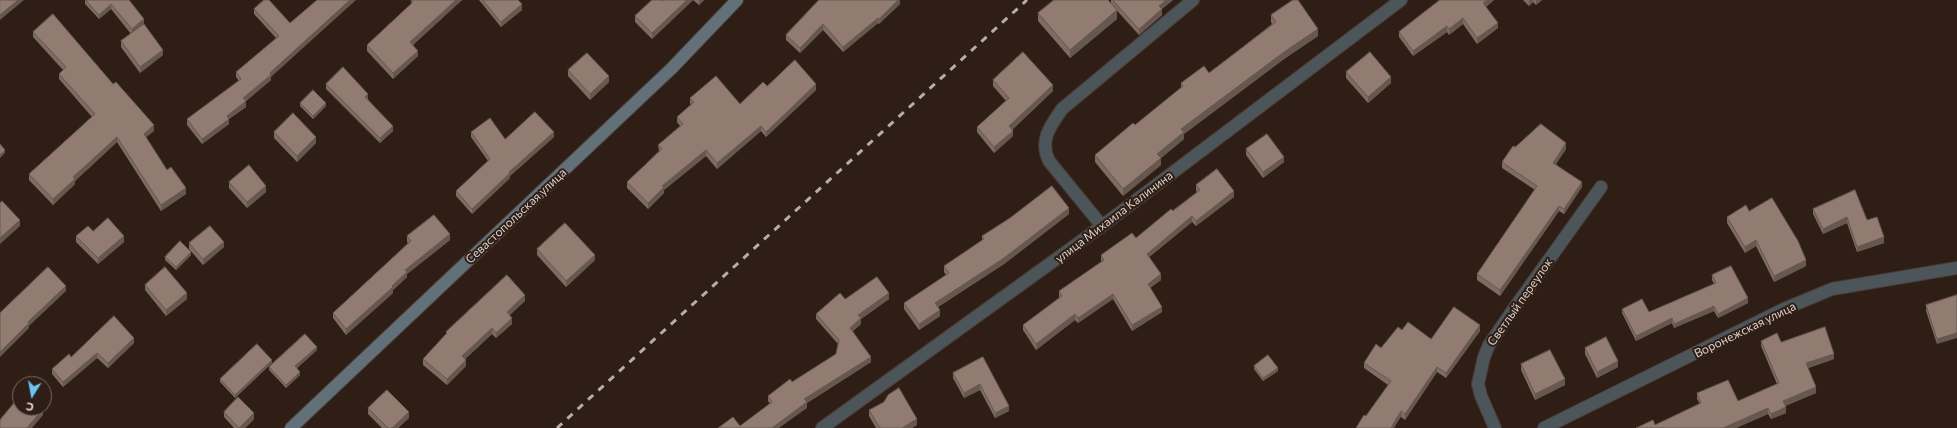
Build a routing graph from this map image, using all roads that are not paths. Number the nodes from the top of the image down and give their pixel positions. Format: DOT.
graph roads {
  1 [pos="737,0"];
  2 [pos="1193,0"];
  3 [pos="1401,0"];
  4 [pos="1601,187"];
  5 [pos="1102,226"];
  6 [pos="1957,268"];
  7 [pos="291,428"];
  8 [pos="822,428"];
  9 [pos="1495,428"];
  10 [pos="1544,428"];
  1 -- 7 [label="street, Севастопольская улица"];
  2 -- 5 [label="street"];
  3 -- 5 [label="street, улица Михаила Калинина"];
  4 -- 9 [label="street, Светлый переулок"];
  5 -- 8 [label="street, улица Михаила Калинина"];
  6 -- 10 [label="street, Воронежская улица"];
}
